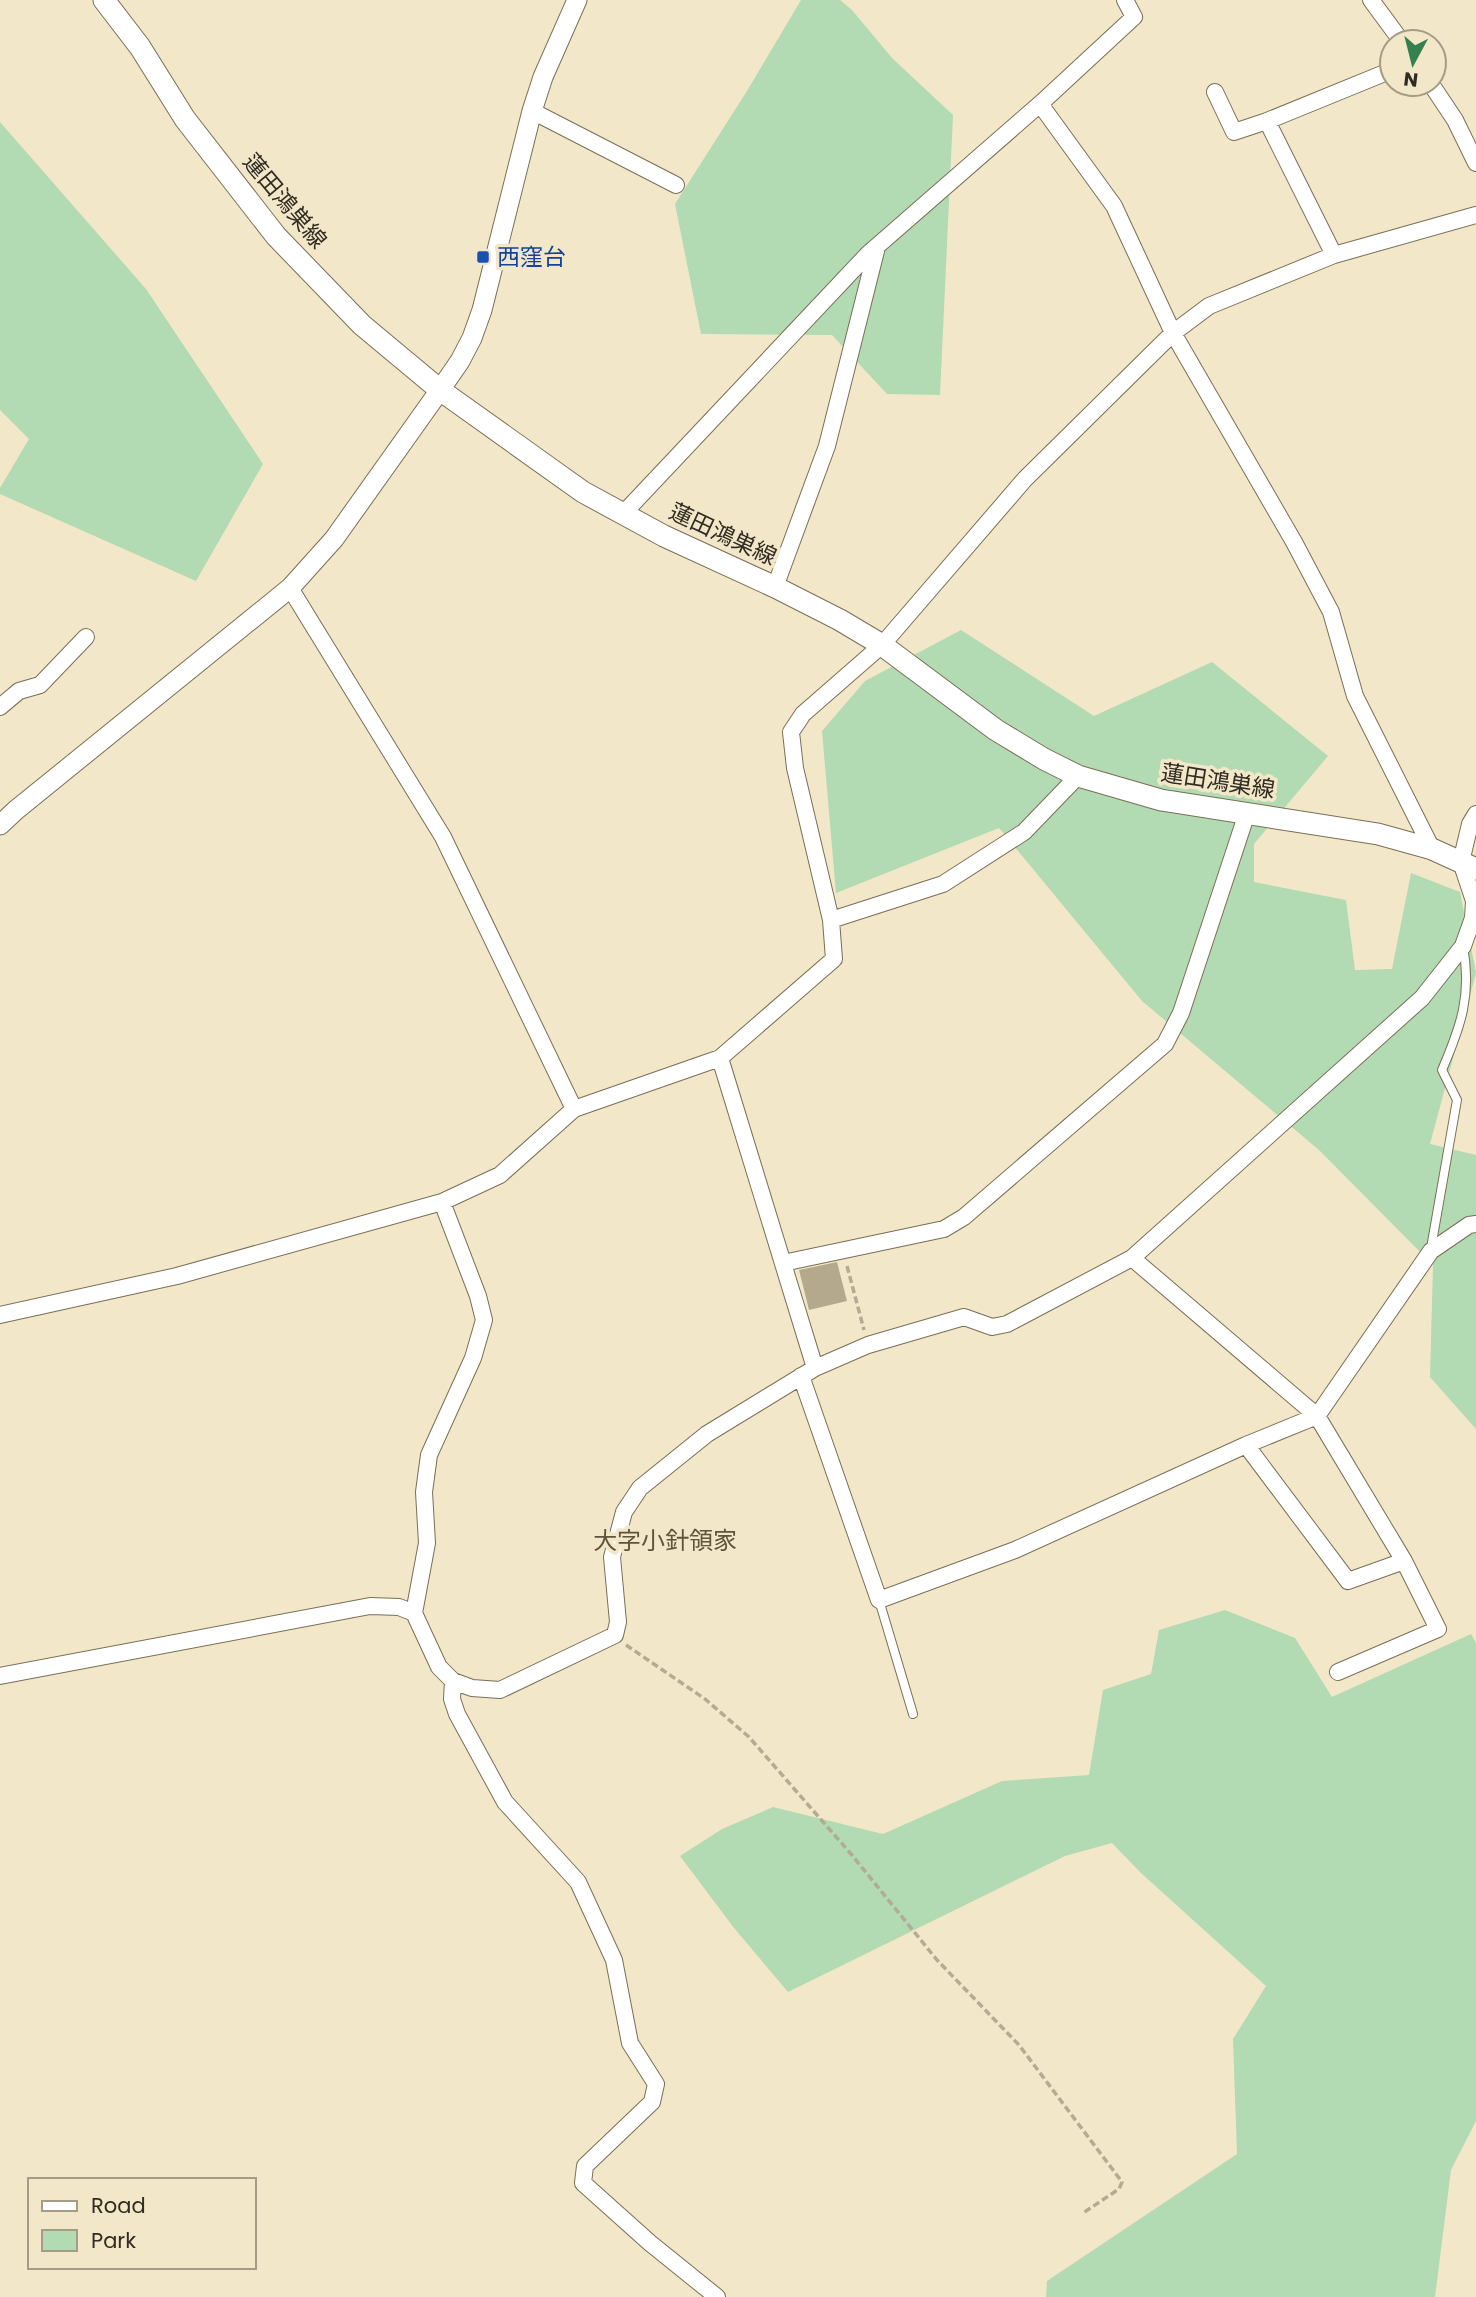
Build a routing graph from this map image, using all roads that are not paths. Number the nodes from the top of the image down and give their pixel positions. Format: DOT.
graph roads {
  1 [pos="104,0"];
  2 [pos="577,0"];
  3 [pos="1125,0"];
  4 [pos="1371,0"];
  5 [pos="1392,28"];
  6 [pos="1378,76"];
  7 [pos="1215,92"];
  8 [pos="1440,98"];
  9 [pos="1040,104"];
  10 [pos="532,111"];
  11 [pos="1268,121"];
  12 [pos="1476,163"];
  13 [pos="676,185"];
  14 [pos="1476,215"];
  15 [pos="877,247"];
  16 [pos="1334,255"];
  17 [pos="1173,333"];
  18 [pos="440,390"];
  19 [pos="622,514"];
  20 [pos="775,587"];
  21 [pos="290,588"];
  22 [pos="86,637"];
  23 [pos="883,645"];
  24 [pos="0,707"];
  25 [pos="1078,776"];
  26 [pos="1247,813"];
  27 [pos="1476,814"];
  28 [pos="0,825"];
  29 [pos="1432,849"];
  30 [pos="1469,865"];
  31 [pos="831,920"];
  32 [pos="1463,946"];
  33 [pos="720,1058"];
  34 [pos="574,1110"];
  35 [pos="442,1202"];
  36 [pos="1476,1224"];
  37 [pos="1430,1251"];
  38 [pos="1132,1258"];
  39 [pos="783,1263"];
  40 [pos="0,1315"];
  41 [pos="808,1372"];
  42 [pos="1317,1416"];
  43 [pos="1246,1445"];
  44 [pos="1404,1562"];
  45 [pos="879,1600"];
  46 [pos="414,1613"];
  47 [pos="1338,1672"];
  48 [pos="0,1676"];
  49 [pos="453,1681"];
  50 [pos="914,1714"];
  51 [pos="717,2297"];
  1 -- 18 [label="main road, 蓮田鴻巣線"];
  2 -- 10 [label="street"];
  3 -- 9 [label="street"];
  4 -- 5 [label="street"];
  6 -- 11 [label="street"];
  7 -- 11 [label="street"];
  8 -- 12 [label="street"];
  9 -- 15 [label="street"];
  9 -- 17 [label="street"];
  10 -- 13 [label="street"];
  10 -- 18 [label="street"];
  11 -- 16 [label="street"];
  14 -- 16 [label="street"];
  15 -- 19 [label="street"];
  15 -- 20 [label="street"];
  16 -- 17 [label="street"];
  17 -- 23 [label="street"];
  17 -- 29 [label="street"];
  18 -- 19 [label="main road, 蓮田鴻巣線"];
  18 -- 21 [label="street"];
  19 -- 20 [label="main road, 蓮田鴻巣線"];
  20 -- 23 [label="main road, 蓮田鴻巣線"];
  21 -- 28 [label="street"];
  21 -- 34 [label="street"];
  22 -- 24 [label="street"];
  23 -- 25 [label="main road, 蓮田鴻巣線"];
  23 -- 31 [label="street"];
  25 -- 26 [label="main road, 蓮田鴻巣線"];
  25 -- 31 [label="street"];
  26 -- 29 [label="main road, 蓮田鴻巣線"];
  26 -- 39 [label="street"];
  27 -- 30 [label="street"];
  29 -- 30 [label="main road, 蓮田鴻巣線"];
  30 -- 32 [label="street"];
  31 -- 33 [label="street"];
  32 -- 37 [label="lane"];
  32 -- 38 [label="street"];
  33 -- 34 [label="street"];
  33 -- 39 [label="street"];
  34 -- 35 [label="street"];
  35 -- 40 [label="street"];
  35 -- 46 [label="street"];
  36 -- 37 [label="street"];
  37 -- 42 [label="street"];
  38 -- 41 [label="street"];
  38 -- 42 [label="street"];
  39 -- 41 [label="street"];
  41 -- 45 [label="street"];
  41 -- 49 [label="street"];
  42 -- 43 [label="street"];
  42 -- 44 [label="street"];
  43 -- 44 [label="street"];
  43 -- 45 [label="street"];
  44 -- 47 [label="street"];
  45 -- 50 [label="lane"];
  46 -- 48 [label="street"];
  46 -- 49 [label="street"];
  49 -- 51 [label="street"];
}
